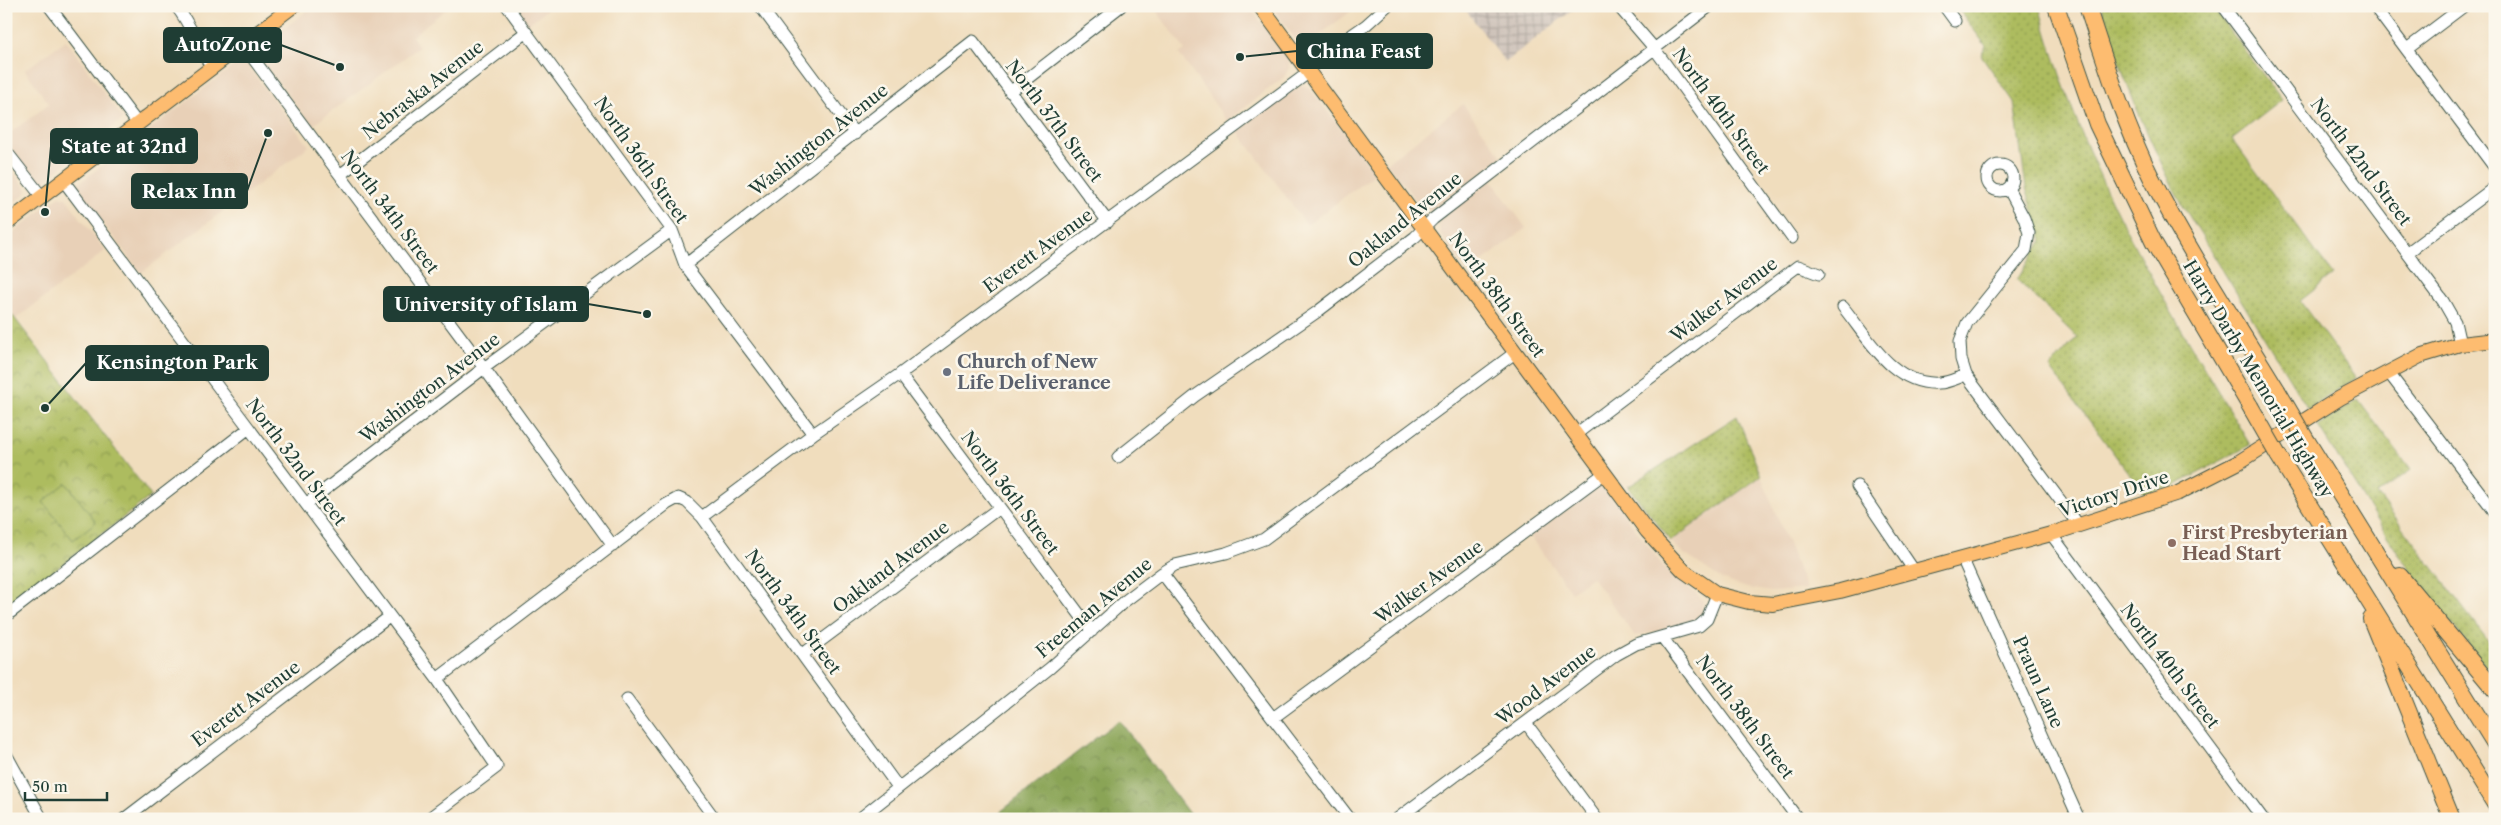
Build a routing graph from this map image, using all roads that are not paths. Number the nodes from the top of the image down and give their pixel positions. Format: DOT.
graph roads {
  1 [pos="49,6"];
  2 [pos="176,6"];
  3 [pos="293,6"];
  4 [pos="507,6"];
  5 [pos="760,6"];
  6 [pos="1121,6"];
  7 [pos="1260,6"];
  8 [pos="1387,6"];
  9 [pos="1618,6"];
  10 [pos="1710,6"];
  11 [pos="1944,6"];
  12 [pos="2056,6"];
  13 [pos="2087,6"];
  14 [pos="2222,6"];
  15 [pos="2374,6"];
  16 [pos="2464,6"];
  17 [pos="1955,21"];
  18 [pos="526,32"];
  19 [pos="973,42"];
  20 [pos="243,44"];
  21 [pos="1654,48"];
  22 [pos="2406,49"];
  23 [pos="212,68"];
  24 [pos="1308,73"];
  25 [pos="1010,92"];
  26 [pos="138,124"];
  27 [pos="855,134"];
  28 [pos="6,151"];
  29 [pos="2495,168"];
  30 [pos="340,175"];
  31 [pos="63,180"];
  32 [pos="2495,187"];
  33 [pos="2008,188"];
  34 [pos="42,197"];
  35 [pos="1108,222"];
  36 [pos="6,224"];
  37 [pos="1424,228"];
  38 [pos="672,230"];
  39 [pos="1792,238"];
  40 [pos="2407,253"];
  41 [pos="685,265"];
  42 [pos="1819,274"];
  43 [pos="1843,307"];
  44 [pos="2495,340"];
  45 [pos="2460,344"];
  46 [pos="1516,352"];
  47 [pos="484,368"];
  48 [pos="2388,372"];
  49 [pos="900,374"];
  50 [pos="1966,375"];
  51 [pos="249,428"];
  52 [pos="813,434"];
  53 [pos="1576,434"];
  54 [pos="1118,457"];
  55 [pos="1605,474"];
  56 [pos="1857,486"];
  57 [pos="306,504"];
  58 [pos="999,508"];
  59 [pos="2495,512"];
  60 [pos="702,517"];
  61 [pos="2078,524"];
  62 [pos="2363,532"];
  63 [pos="2051,534"];
  64 [pos="613,546"];
  65 [pos="1963,560"];
  66 [pos="1915,572"];
  67 [pos="1162,573"];
  68 [pos="2354,578"];
  69 [pos="1717,594"];
  70 [pos="6,616"];
  71 [pos="390,617"];
  72 [pos="1092,631"];
  73 [pos="1662,637"];
  74 [pos="803,654"];
  75 [pos="437,679"];
  76 [pos="2495,690"];
  77 [pos="627,699"];
  78 [pos="1273,718"];
  79 [pos="1526,723"];
  80 [pos="2495,744"];
  81 [pos="6,754"];
  82 [pos="898,787"];
  83 [pos="2495,804"];
  84 [pos="1399,818"];
  85 [pos="42,819"];
  86 [pos="124,819"];
  87 [pos="428,819"];
  88 [pos="715,819"];
  89 [pos="859,819"];
  90 [pos="1350,819"];
  91 [pos="1597,819"];
  92 [pos="1798,819"];
  93 [pos="2079,819"];
  94 [pos="2263,819"];
  95 [pos="2452,819"];
  1 -- 26 [label="street"];
  2 -- 23 [label="street"];
  3 -- 20 [label="main road"];
  4 -- 18 [label="street, North 36th Street"];
  5 -- 27 [label="street"];
  6 -- 25 [label="street"];
  7 -- 24 [label="main road, North 38th Street"];
  8 -- 24 [label="street, Everett Avenue"];
  9 -- 21 [label="street, North 40th Street"];
  10 -- 21 [label="street, Oakland Avenue"];
  11 -- 17 [label="street"];
  12 -- 68 [label="highway, Harry Darby Memorial Highway, bridge"];
  13 -- 62 [label="highway, Harry Darby Memorial Highway, bridge"];
  14 -- 40 [label="street, North 42nd Street"];
  15 -- 22 [label="street"];
  16 -- 22 [label="street"];
  18 -- 30 [label="street, Nebraska Avenue"];
  18 -- 38 [label="street, North 36th Street"];
  19 -- 25 [label="street, North 37th Street"];
  19 -- 27 [label="street, Washington Avenue"];
  20 -- 23 [label="main road"];
  20 -- 30 [label="street, North 34th Street"];
  21 -- 37 [label="street, Oakland Avenue"];
  21 -- 39 [label="street, North 40th Street"];
  22 -- 29 [label="street"];
  23 -- 26 [label="main road"];
  24 -- 35 [label="street, Everett Avenue"];
  24 -- 37 [label="main road, North 38th Street"];
  25 -- 35 [label="street, North 37th Street"];
  26 -- 31 [label="main road"];
  27 -- 41 [label="street, Washington Avenue"];
  28 -- 34 [label="street"];
  30 -- 47 [label="street, North 34th Street"];
  31 -- 34 [label="main road"];
  31 -- 51 [label="street, North 32nd Street"];
  32 -- 40 [label="street"];
  33 -- 50 [label="street"];
  34 -- 36 [label="main road"];
  35 -- 49 [label="street, Everett Avenue"];
  37 -- 46 [label="main road, North 38th Street"];
  37 -- 54 [label="street, Oakland Avenue"];
  38 -- 41 [label="street, North 36th Street"];
  38 -- 47 [label="street, Washington Avenue"];
  40 -- 45 [label="street, North 42nd Street"];
  41 -- 52 [label="street, North 36th Street"];
  42 -- 53 [label="street, Walker Avenue"];
  43 -- 50 [label="street"];
  44 -- 45 [label="main road, Victory Drive"];
  45 -- 48 [label="main road, Victory Drive"];
  46 -- 53 [label="main road, North 38th Street"];
  46 -- 67 [label="street, Freeman Avenue"];
  47 -- 57 [label="street, Washington Avenue"];
  47 -- 64 [label="street, North 34th Street"];
  48 -- 59 [label="street"];
  48 -- 61 [label="main road, Victory Drive"];
  49 -- 52 [label="street, Everett Avenue"];
  49 -- 58 [label="street, North 36th Street"];
  50 -- 61 [label="street"];
  51 -- 57 [label="street, North 32nd Street"];
  51 -- 70 [label="street"];
  52 -- 60 [label="street, Everett Avenue"];
  53 -- 55 [label="main road, North 38th Street"];
  55 -- 69 [label="main road, North 38th Street"];
  55 -- 78 [label="street, Walker Avenue"];
  56 -- 66 [label="street"];
  57 -- 71 [label="street, North 32nd Street"];
  58 -- 72 [label="street, North 36th Street"];
  58 -- 74 [label="street, Oakland Avenue"];
  60 -- 64 [label="street, North 34th Street"];
  60 -- 74 [label="street, North 34th Street"];
  61 -- 63 [label="main road, Victory Drive"];
  62 -- 76 [label="highway"];
  62 -- 80 [label="highway, Harry Darby Memorial Highway"];
  63 -- 65 [label="main road, Victory Drive"];
  63 -- 94 [label="street, North 40th Street"];
  64 -- 75 [label="street"];
  65 -- 66 [label="main road, Victory Drive"];
  65 -- 93 [label="street, Praun Lane"];
  66 -- 69 [label="main road, Victory Drive"];
  67 -- 72 [label="street, Freeman Avenue"];
  67 -- 78 [label="street"];
  68 -- 83 [label="highway, Harry Darby Memorial Highway"];
  68 -- 95 [label="highway"];
  69 -- 73 [label="street, Wood Avenue"];
  71 -- 75 [label="street, North 32nd Street"];
  71 -- 86 [label="street, Everett Avenue"];
  72 -- 82 [label="street, Freeman Avenue"];
  73 -- 79 [label="street, Wood Avenue"];
  73 -- 92 [label="street, North 38th Street"];
  74 -- 82 [label="street, North 34th Street"];
  75 -- 87 [label="street, North 32nd Street"];
  77 -- 88 [label="street"];
  78 -- 90 [label="street"];
  79 -- 84 [label="street, Wood Avenue"];
  79 -- 91 [label="street"];
  81 -- 85 [label="street"];
  82 -- 89 [label="street, Freeman Avenue"];
}
